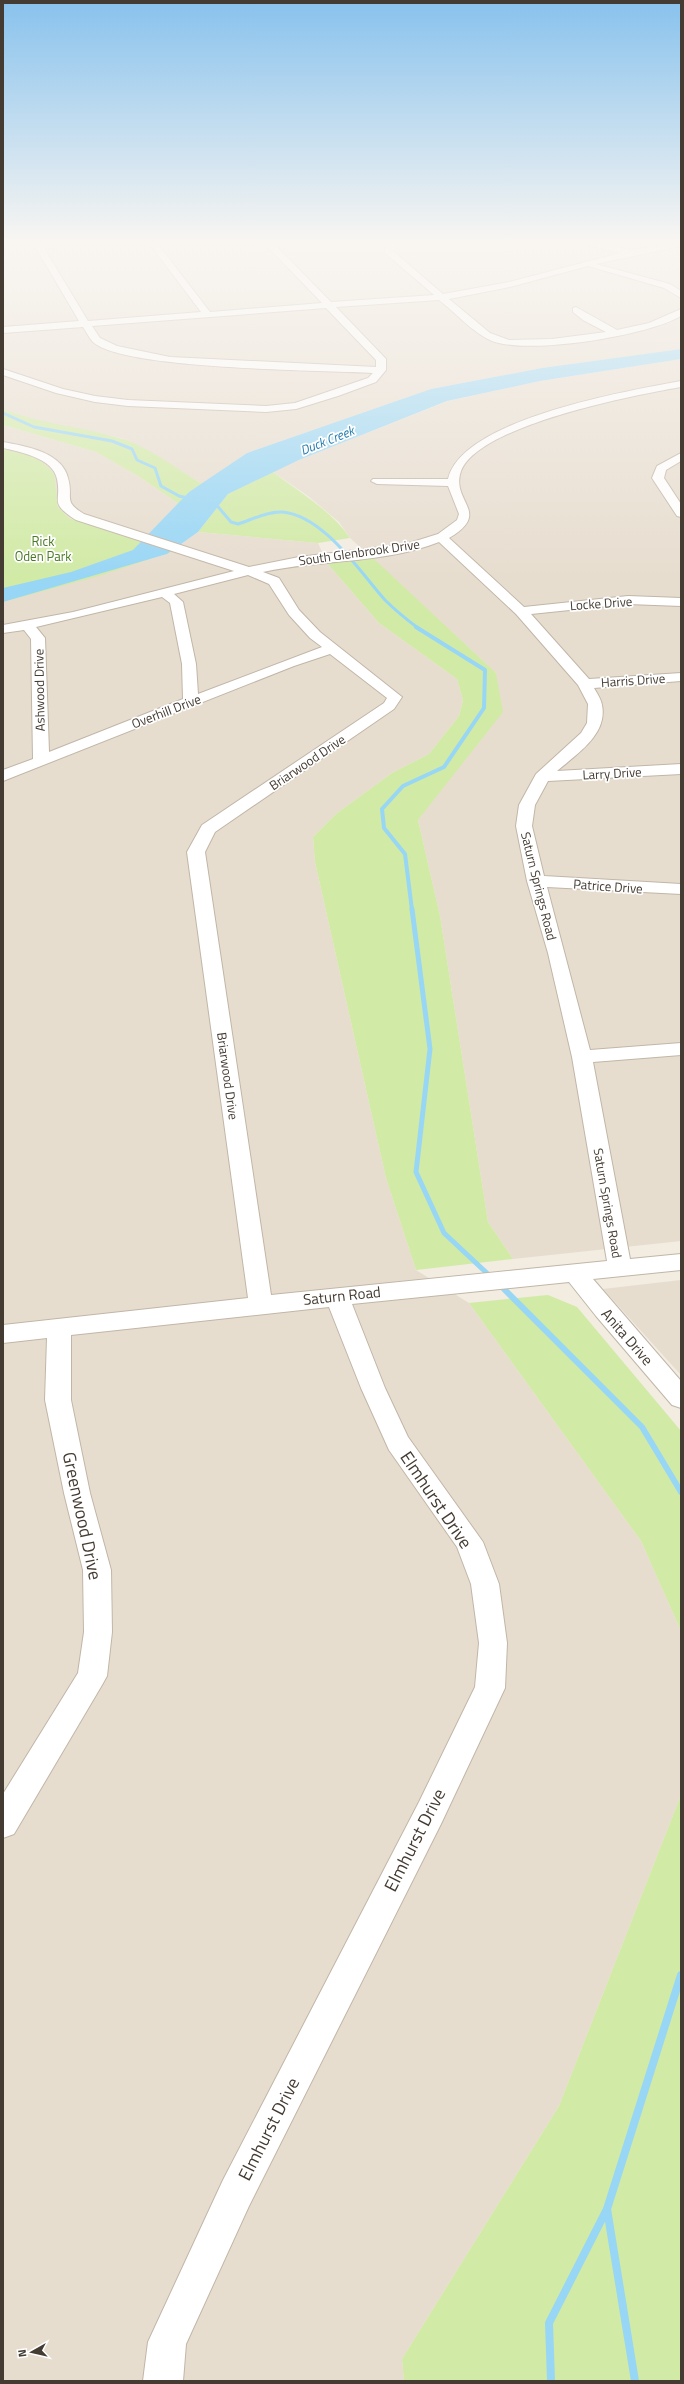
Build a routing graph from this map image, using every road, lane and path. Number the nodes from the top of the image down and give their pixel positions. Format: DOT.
graph roads {
  1 [pos="143,354"];
  2 [pos="376,354"];
  3 [pos="381,370"];
  4 [pos="3,372"];
  5 [pos="681,384"];
  6 [pos="669,386"];
  7 [pos="681,392"];
  8 [pos="3,445"];
  9 [pos="681,456"];
  10 [pos="377,481"];
  11 [pos="454,483"];
  12 [pos="681,513"];
  13 [pos="441,537"];
  14 [pos="251,571"];
  15 [pos="164,592"];
  16 [pos="681,602"];
  17 [pos="522,611"];
  18 [pos="26,625"];
  19 [pos="3,629"];
  20 [pos="331,649"];
  21 [pos="681,677"];
  22 [pos="585,684"];
  23 [pos="191,702"];
  24 [pos="41,760"];
  25 [pos="681,769"];
  26 [pos="3,776"];
  27 [pos="542,777"];
  28 [pos="536,881"];
  29 [pos="681,888"];
  30 [pos="681,1049"];
  31 [pos="582,1057"];
  32 [pos="681,1262"];
  33 [pos="620,1268"];
  34 [pos="576,1274"];
  35 [pos="337,1297"];
  36 [pos="261,1305"];
  37 [pos="59,1329"];
  38 [pos="3,1334"];
  39 [pos="681,1398"];
  40 [pos="3,1823"];
  41 [pos="163,2381"];
  1 -- 3 [label="street"];
  2 -- 3 [label="street"];
  3 -- 4 [label="street"];
  5 -- 6 [label="street"];
  6 -- 7 [label="street"];
  6 -- 11 [label="street"];
  8 -- 14 [label="street, Briarwood Drive"];
  9 -- 12 [label="street"];
  10 -- 11 [label="street"];
  11 -- 13 [label="street, South Glenbrook Drive"];
  13 -- 14 [label="street, South Glenbrook Drive"];
  13 -- 17 [label="street, Saturn Springs Road"];
  14 -- 15 [label="street, South Glenbrook Drive"];
  14 -- 20 [label="street, Briarwood Drive"];
  15 -- 18 [label="street, South Glenbrook Drive"];
  15 -- 23 [label="street"];
  16 -- 17 [label="street, Locke Drive"];
  17 -- 22 [label="street, Saturn Springs Road"];
  18 -- 19 [label="street, South Glenbrook Drive"];
  18 -- 24 [label="street, Ashwood Drive"];
  20 -- 23 [label="street, Overhill Drive"];
  20 -- 36 [label="street, Briarwood Drive"];
  21 -- 22 [label="street, Harris Drive"];
  22 -- 27 [label="street, Saturn Springs Road"];
  23 -- 24 [label="street, Overhill Drive"];
  24 -- 26 [label="street, Overhill Drive"];
  25 -- 27 [label="street, Larry Drive"];
  27 -- 28 [label="street, Saturn Springs Road"];
  28 -- 29 [label="street, Patrice Drive"];
  28 -- 31 [label="street, Saturn Springs Road"];
  30 -- 31 [label="street"];
  31 -- 33 [label="street, Saturn Springs Road"];
  32 -- 33 [label="street, Saturn Road"];
  33 -- 34 [label="street, Saturn Road"];
  34 -- 35 [label="street, Saturn Road"];
  34 -- 39 [label="street, Anita Drive"];
  35 -- 36 [label="street, Saturn Road"];
  35 -- 41 [label="street, Elmhurst Drive"];
  36 -- 37 [label="street, Saturn Road"];
  37 -- 38 [label="street, Saturn Road"];
  37 -- 40 [label="street, Greenwood Drive"];
}
